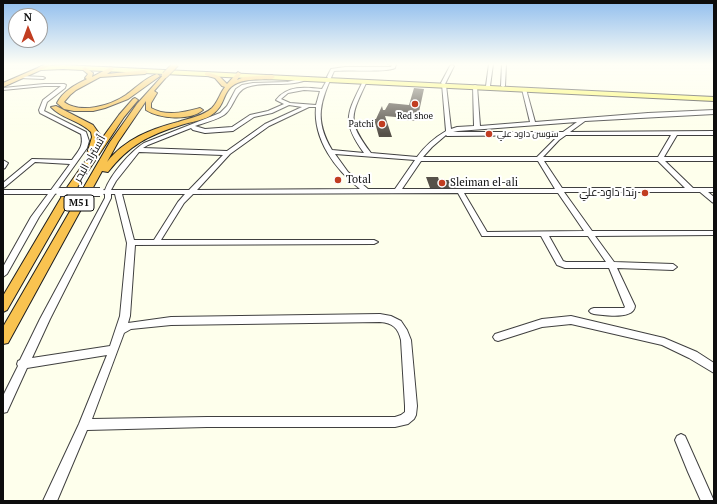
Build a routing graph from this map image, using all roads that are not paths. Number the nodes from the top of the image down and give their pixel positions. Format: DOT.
graph roads {
  1 [pos="16,88"];
  2 [pos="62,88"];
  3 [pos="73,88"];
  4 [pos="79,88"];
  5 [pos="139,88"];
  6 [pos="147,88"];
  7 [pos="154,88"];
  8 [pos="225,88"];
  9 [pos="226,88"];
  10 [pos="242,88"];
  11 [pos="362,88"];
  12 [pos="443,88"];
  13 [pos="475,88"];
  14 [pos="500,88"];
  15 [pos="530,88"];
  16 [pos="3,89"];
  17 [pos="524,89"];
  18 [pos="322,90"];
  19 [pos="714,98"];
  20 [pos="279,101"];
  21 [pos="289,104"];
  22 [pos="308,106"];
  23 [pos="318,106"];
  24 [pos="278,107"];
  25 [pos="714,112"];
  26 [pos="584,120"];
  27 [pos="534,123"];
  28 [pos="192,126"];
  29 [pos="477,126"];
  30 [pos="485,126"];
  31 [pos="446,132"];
  32 [pos="675,133"];
  33 [pos="714,133"];
  34 [pos="562,134"];
  35 [pos="498,135"];
  36 [pos="137,150"];
  37 [pos="331,152"];
  38 [pos="228,154"];
  39 [pos="368,155"];
  40 [pos="92,158"];
  41 [pos="539,158"];
  42 [pos="420,159"];
  43 [pos="660,159"];
  44 [pos="714,159"];
  45 [pos="3,162"];
  46 [pos="74,162"];
  47 [pos="3,167"];
  48 [pos="3,186"];
  49 [pos="89,186"];
  50 [pos="398,190"];
  51 [pos="702,190"];
  52 [pos="714,190"];
  53 [pos="109,191"];
  54 [pos="366,191"];
  55 [pos="460,191"];
  56 [pos="560,191"];
  57 [pos="692,191"];
  58 [pos="3,192"];
  59 [pos="56,192"];
  60 [pos="190,192"];
  61 [pos="714,201"];
  62 [pos="714,233"];
  63 [pos="544,234"];
  64 [pos="590,234"];
  65 [pos="156,242"];
  66 [pos="374,242"];
  67 [pos="132,244"];
  68 [pos="612,265"];
  69 [pos="673,267"];
  70 [pos="3,274"];
  71 [pos="3,307"];
  72 [pos="594,311"];
  73 [pos="121,330"];
  74 [pos="498,337"];
  75 [pos="3,339"];
  76 [pos="114,350"];
  77 [pos="22,364"];
  78 [pos="714,369"];
  79 [pos="3,408"];
  80 [pos="84,425"];
  81 [pos="681,440"];
  82 [pos="50,501"];
  83 [pos="708,501"];
  1 -- 16 [label="street"];
  2 -- 46 [label="street"];
  3 -- 40 [label="highway"];
  4 -- 5 [label="highway"];
  6 -- 40 [label="highway, أتستراد البحر / M51"];
  7 -- 8 [label="highway"];
  7 -- 49 [label="highway, أتستراد البحر / M51"];
  9 -- 49 [label="highway"];
  10 -- 28 [label="street"];
  11 -- 39 [label="street"];
  12 -- 31 [label="street"];
  13 -- 29 [label="street"];
  14 -- 17 [label="main road"];
  15 -- 19 [label="main road"];
  17 -- 19 [label="main road"];
  17 -- 27 [label="street"];
  18 -- 20 [label="street"];
  18 -- 23 [label="street"];
  20 -- 21 [label="street"];
  20 -- 24 [label="street"];
  21 -- 22 [label="street"];
  21 -- 24 [label="street"];
  22 -- 23 [label="street"];
  22 -- 38 [label="street"];
  23 -- 37 [label="street"];
  24 -- 28 [label="street"];
  25 -- 26 [label="street"];
  26 -- 27 [label="street"];
  26 -- 34 [label="street"];
  27 -- 30 [label="street"];
  28 -- 36 [label="street"];
  29 -- 30 [label="street"];
  29 -- 31 [label="street"];
  30 -- 35 [label="street"];
  31 -- 35 [label="street"];
  31 -- 42 [label="street"];
  32 -- 33 [label="street"];
  32 -- 34 [label="street"];
  32 -- 43 [label="street"];
  34 -- 35 [label="street"];
  34 -- 41 [label="street"];
  36 -- 38 [label="street"];
  36 -- 53 [label="street"];
  37 -- 39 [label="street"];
  37 -- 54 [label="street"];
  38 -- 60 [label="street"];
  39 -- 42 [label="street"];
  40 -- 71 [label="highway, أتستراد البحر / M51"];
  41 -- 42 [label="street"];
  41 -- 43 [label="street"];
  41 -- 56 [label="street"];
  42 -- 50 [label="street"];
  43 -- 44 [label="street"];
  43 -- 57 [label="street"];
  45 -- 47 [label="street"];
  46 -- 48 [label="street"];
  46 -- 59 [label="street"];
  49 -- 75 [label="highway, أتستراد البحر / M51"];
  50 -- 54 [label="street"];
  50 -- 55 [label="street"];
  51 -- 52 [label="street"];
  51 -- 57 [label="street"];
  51 -- 61 [label="street"];
  53 -- 59 [label="street, bridge"];
  53 -- 60 [label="street"];
  53 -- 67 [label="street"];
  53 -- 77 [label="street"];
  54 -- 60 [label="street"];
  55 -- 56 [label="street"];
  55 -- 63 [label="street"];
  56 -- 57 [label="street"];
  56 -- 64 [label="street"];
  58 -- 59 [label="street"];
  59 -- 70 [label="street"];
  60 -- 65 [label="street"];
  62 -- 64 [label="street"];
  63 -- 64 [label="street"];
  63 -- 68 [label="street"];
  64 -- 68 [label="street"];
  65 -- 66 [label="street"];
  65 -- 67 [label="street"];
  67 -- 73 [label="street"];
  68 -- 69 [label="street"];
  68 -- 72 [label="street"];
  73 -- 76 [label="street"];
  73 -- 80 [label="street"];
  74 -- 78 [label="street"];
  76 -- 77 [label="street"];
  76 -- 80 [label="street"];
  77 -- 79 [label="street"];
  80 -- 82 [label="street"];
  81 -- 83 [label="street"];
}
